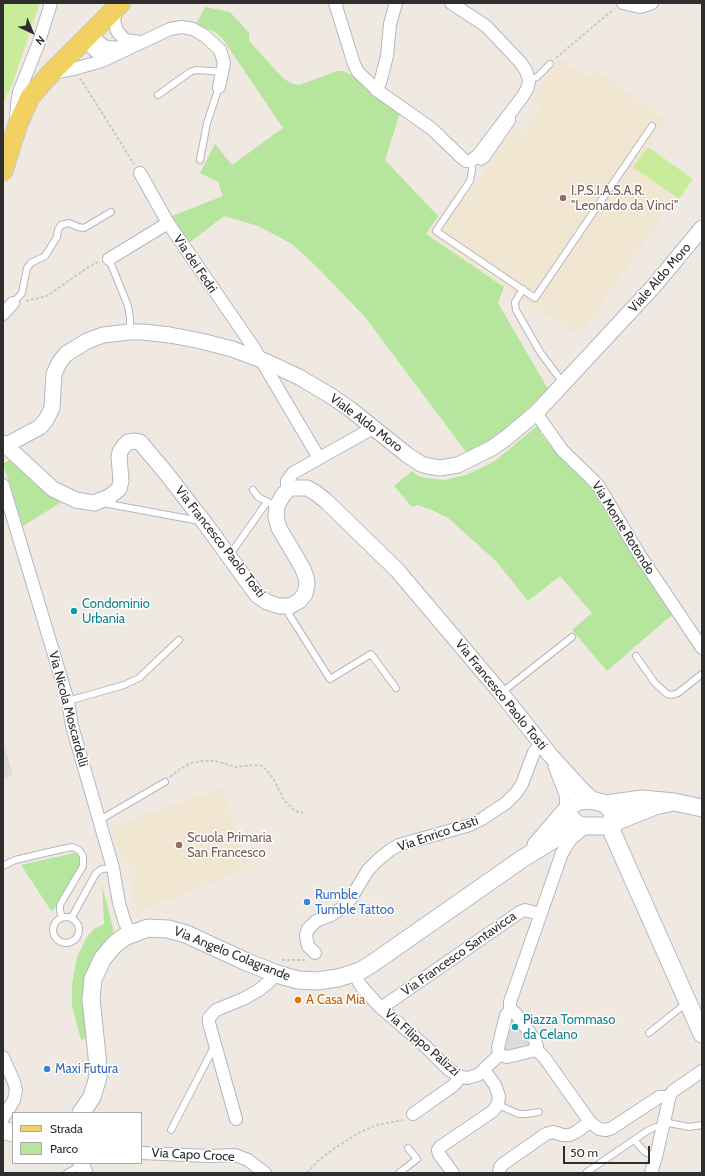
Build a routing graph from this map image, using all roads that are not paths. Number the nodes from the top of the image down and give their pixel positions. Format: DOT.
graph roads {
  1 [pos="51,3"];
  2 [pos="335,3"];
  3 [pos="396,3"];
  4 [pos="451,3"];
  5 [pos="652,3"];
  6 [pos="119,5"];
  7 [pos="619,5"];
  8 [pos="87,37"];
  9 [pos="141,42"];
  10 [pos="38,45"];
  11 [pos="129,47"];
  12 [pos="113,56"];
  13 [pos="32,62"];
  14 [pos="550,64"];
  15 [pos="223,72"];
  16 [pos="46,78"];
  17 [pos="529,80"];
  18 [pos="219,87"];
  19 [pos="376,90"];
  20 [pos="158,95"];
  21 [pos="17,126"];
  22 [pos="652,126"];
  23 [pos="200,160"];
  24 [pos="473,160"];
  25 [pos="3,171"];
  26 [pos="140,173"];
  27 [pos="111,212"];
  28 [pos="168,223"];
  29 [pos="702,228"];
  30 [pos="109,259"];
  31 [pos="523,289"];
  32 [pos="13,303"];
  33 [pos="3,314"];
  34 [pos="130,332"];
  35 [pos="261,360"];
  36 [pos="564,384"];
  37 [pos="536,413"];
  38 [pos="373,428"];
  39 [pos="4,445"];
  40 [pos="319,458"];
  41 [pos="3,485"];
  42 [pos="253,490"];
  43 [pos="288,490"];
  44 [pos="98,502"];
  45 [pos="272,504"];
  46 [pos="204,522"];
  47 [pos="229,556"];
  48 [pos="286,606"];
  49 [pos="572,637"];
  50 [pos="179,640"];
  51 [pos="702,648"];
  52 [pos="636,656"];
  53 [pos="702,674"];
  54 [pos="396,688"];
  55 [pos="501,693"];
  56 [pos="68,701"];
  57 [pos="541,744"];
  58 [pos="552,758"];
  59 [pos="165,782"];
  60 [pos="599,802"];
  61 [pos="674,802"];
  62 [pos="567,808"];
  63 [pos="702,808"];
  64 [pos="98,821"];
  65 [pos="597,825"];
  66 [pos="522,859"];
  67 [pos="3,866"];
  68 [pos="113,868"];
  69 [pos="540,914"];
  70 [pos="62,917"];
  71 [pos="72,917"];
  72 [pos="131,934"];
  73 [pos="315,953"];
  74 [pos="277,967"];
  75 [pos="354,973"];
  76 [pos="688,1004"];
  77 [pos="381,1008"];
  78 [pos="510,1011"];
  79 [pos="649,1033"];
  80 [pos="702,1034"];
  81 [pos="215,1045"];
  82 [pos="535,1048"];
  83 [pos="499,1055"];
  84 [pos="3,1057"];
  85 [pos="484,1070"];
  86 [pos="702,1071"];
  87 [pos="460,1077"];
  88 [pos="668,1097"];
  89 [pos="498,1105"];
  90 [pos="84,1111"];
  91 [pos="539,1112"];
  92 [pos="413,1114"];
  93 [pos="3,1118"];
  94 [pos="236,1119"];
  95 [pos="590,1122"];
  96 [pos="663,1125"];
  97 [pos="702,1125"];
  98 [pos="171,1130"];
  99 [pos="634,1140"];
  100 [pos="408,1148"];
  101 [pos="142,1153"];
  102 [pos="656,1157"];
  103 [pos="83,1167"];
  104 [pos="587,1172"];
  105 [pos="67,1173"];
  106 [pos="265,1173"];
  107 [pos="399,1173"];
  108 [pos="453,1173"];
  109 [pos="499,1173"];
  110 [pos="651,1173"];
  1 -- 10 [label="street"];
  2 -- 19 [label="street"];
  3 -- 19 [label="street"];
  4 -- 17 [label="street"];
  5 -- 7 [label="street"];
  6 -- 8 [label="main road"];
  6 -- 9 [label="street"];
  8 -- 11 [label="street"];
  8 -- 12 [label="street"];
  8 -- 16 [label="main road"];
  9 -- 11 [label="street"];
  9 -- 15 [label="street"];
  10 -- 13 [label="street"];
  10 -- 16 [label="street"];
  11 -- 12 [label="street"];
  12 -- 16 [label="street"];
  13 -- 16 [label="street"];
  13 -- 21 [label="street"];
  14 -- 17 [label="lane"];
  15 -- 18 [label="street"];
  15 -- 20 [label="lane"];
  16 -- 21 [label="main road"];
  17 -- 24 [label="street"];
  18 -- 23 [label="lane"];
  19 -- 24 [label="street"];
  21 -- 25 [label="main road"];
  22 -- 31 [label="lane"];
  24 -- 31 [label="lane"];
  26 -- 28 [label="street, Via dei Fedri"];
  27 -- 32 [label="lane"];
  28 -- 30 [label="street"];
  28 -- 35 [label="street, Via dei Fedri"];
  29 -- 36 [label="street, Viale Aldo Moro"];
  30 -- 34 [label="lane"];
  31 -- 36 [label="lane"];
  32 -- 33 [label="street"];
  34 -- 35 [label="street, Viale Aldo Moro"];
  34 -- 39 [label="street, Viale Aldo Moro"];
  35 -- 38 [label="street, Viale Aldo Moro"];
  35 -- 40 [label="street, Via dei Fedri"];
  36 -- 37 [label="street, Viale Aldo Moro"];
  37 -- 38 [label="street, Viale Aldo Moro"];
  37 -- 51 [label="street, Via Monte Rotondo"];
  38 -- 40 [label="street"];
  39 -- 44 [label="street"];
  40 -- 43 [label="street"];
  41 -- 56 [label="street, Via Nicola Moscardelli"];
  42 -- 45 [label="lane"];
  43 -- 45 [label="street"];
  43 -- 55 [label="street, Via Francesco Paolo Tosti"];
  44 -- 46 [label="lane"];
  44 -- 46 [label="street, Via Francesco Paolo Tosti"];
  45 -- 47 [label="lane"];
  45 -- 48 [label="street"];
  46 -- 47 [label="street, Via Francesco Paolo Tosti"];
  47 -- 48 [label="street, Via Francesco Paolo Tosti"];
  48 -- 54 [label="lane"];
  49 -- 55 [label="lane"];
  50 -- 56 [label="lane"];
  52 -- 53 [label="lane"];
  55 -- 57 [label="street, Via Francesco Paolo Tosti"];
  56 -- 64 [label="street, Via Nicola Moscardelli"];
  57 -- 58 [label="street, Via Francesco Paolo Tosti"];
  57 -- 73 [label="street, Via Enrico Casti"];
  58 -- 60 [label="street, Via Francesco Paolo Tosti"];
  58 -- 62 [label="street, Via Francesco Paolo Tosti"];
  59 -- 64 [label="lane"];
  60 -- 61 [label="main road"];
  60 -- 62 [label="main road"];
  60 -- 65 [label="main road"];
  61 -- 63 [label="main road"];
  61 -- 65 [label="main road, Via Angelo Colagrande"];
  62 -- 65 [label="main road"];
  62 -- 66 [label="main road, Via Angelo Colagrande"];
  64 -- 68 [label="street, Via Nicola Moscardelli"];
  65 -- 66 [label="main road, Via Angelo Colagrande"];
  65 -- 69 [label="street"];
  65 -- 76 [label="main road"];
  66 -- 75 [label="main road, Via Angelo Colagrande"];
  67 -- 70 [label="lane"];
  68 -- 71 [label="lane"];
  68 -- 72 [label="street, Via Nicola Moscardelli"];
  69 -- 77 [label="street, Via Francesco Santavicca"];
  69 -- 78 [label="street"];
  70 -- 71 [label="lane"];
  70 -- 71 [label="lane"];
  72 -- 74 [label="main road, Via Angelo Colagrande"];
  72 -- 90 [label="main road, Via Angelo Colagrande"];
  74 -- 75 [label="main road, Via Angelo Colagrande"];
  74 -- 81 [label="street"];
  75 -- 77 [label="street, Via Filippo Palizzi"];
  76 -- 79 [label="lane"];
  76 -- 80 [label="main road"];
  77 -- 87 [label="street, Via Filippo Palizzi"];
  78 -- 82 [label="street"];
  78 -- 83 [label="street"];
  81 -- 94 [label="street"];
  81 -- 98 [label="lane"];
  82 -- 83 [label="street"];
  82 -- 95 [label="street"];
  83 -- 85 [label="street, Via Filippo Palizzi"];
  84 -- 93 [label="street"];
  85 -- 87 [label="street, Via Filippo Palizzi"];
  85 -- 89 [label="street"];
  86 -- 88 [label="street"];
  87 -- 92 [label="street"];
  88 -- 95 [label="street"];
  88 -- 96 [label="street"];
  89 -- 91 [label="lane"];
  89 -- 108 [label="street"];
  95 -- 109 [label="street"];
  96 -- 97 [label="lane"];
  96 -- 99 [label="lane"];
  96 -- 102 [label="street"];
  99 -- 102 [label="lane"];
  99 -- 104 [label="lane"];
  100 -- 107 [label="lane"];
  101 -- 106 [label="street, Via Capo Croce"];
  102 -- 110 [label="street"];
  103 -- 105 [label="lane"];
}
